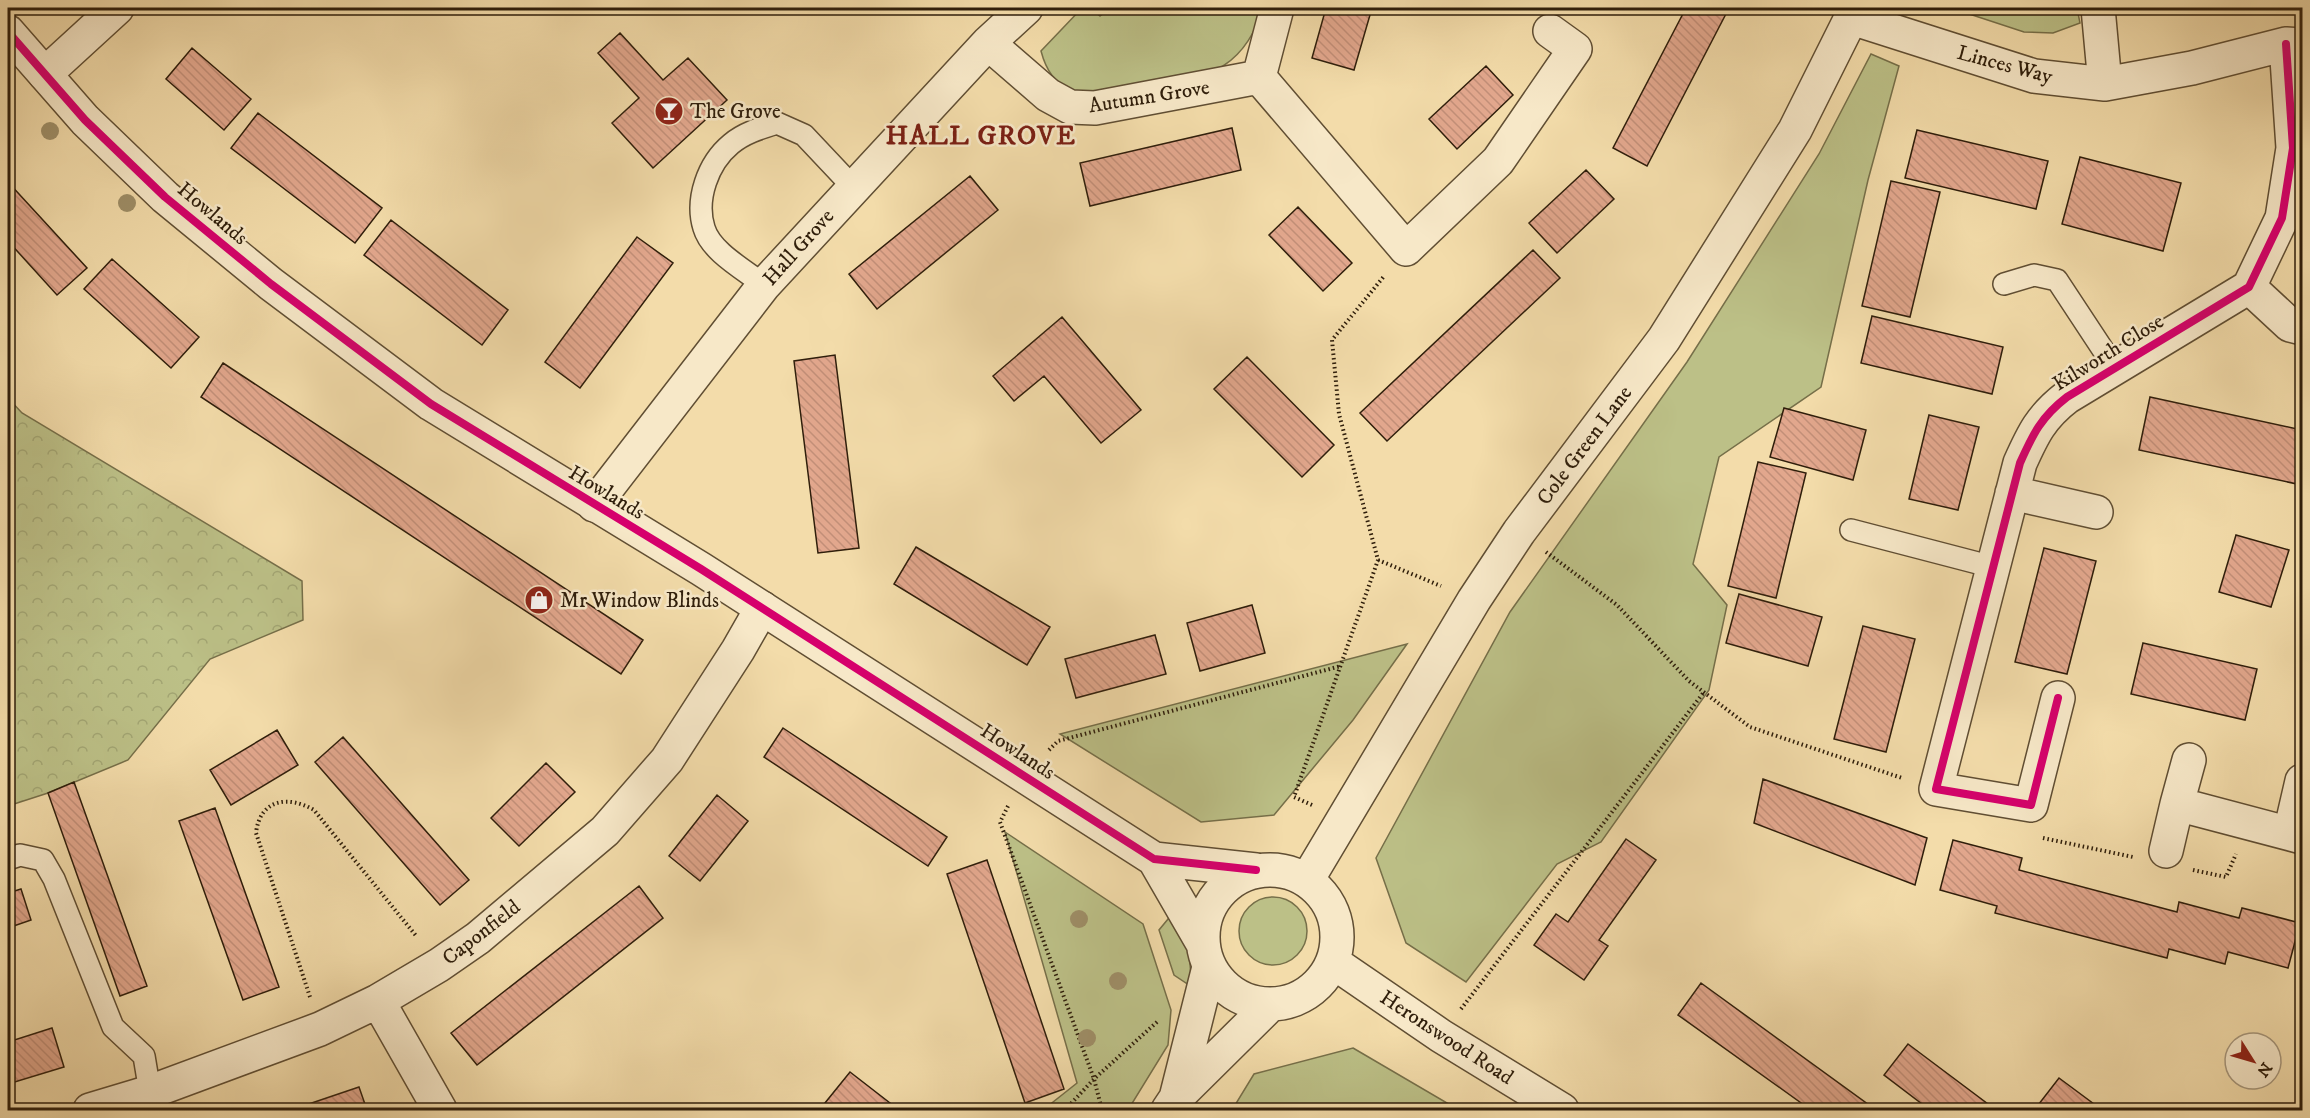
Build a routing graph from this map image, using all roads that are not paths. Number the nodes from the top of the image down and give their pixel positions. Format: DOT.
graph roads {
  1 [pos="117,8"];
  2 [pos="1026,8"];
  3 [pos="1277,8"];
  4 [pos="2098,8"];
  5 [pos="1854,13"];
  6 [pos="1550,31"];
  7 [pos="8,32"];
  8 [pos="988,43"];
  9 [pos="2294,45"];
  10 [pos="45,74"];
  11 [pos="1259,77"];
  12 [pos="2105,84"];
  13 [pos="853,186"];
  14 [pos="2004,284"];
  15 [pos="764,285"];
  16 [pos="2249,287"];
  17 [pos="2302,328"];
  18 [pos="2115,368"];
  19 [pos="2012,494"];
  20 [pos="594,505"];
  21 [pos="2096,512"];
  22 [pos="1851,530"];
  23 [pos="1993,567"];
  24 [pos="762,608"];
  25 [pos="2058,698"];
  26 [pos="2188,760"];
  27 [pos="2302,781"];
  28 [pos="2177,804"];
  29 [pos="2296,835"];
  30 [pos="2151,854"];
  31 [pos="8,858"];
  32 [pos="1154,859"];
  33 [pos="1256,870"];
  34 [pos="1307,880"];
  35 [pos="1205,955"];
  36 [pos="1333,962"];
  37 [pos="378,1001"];
  38 [pos="1270,1005"];
  39 [pos="150,1092"];
  40 [pos="1172,1104"];
  41 [pos="90,1110"];
  42 [pos="440,1110"];
  43 [pos="1562,1110"];
  1 -- 10 [label="street"];
  2 -- 8 [label="street, Hall Grove"];
  3 -- 11 [label="street"];
  4 -- 12 [label="street"];
  5 -- 12 [label="street, Linces Way"];
  5 -- 34 [label="street, Cole Green Lane"];
  6 -- 11 [label="street"];
  7 -- 10 [label="street, Howlands"];
  8 -- 11 [label="street, Autumn Grove"];
  8 -- 13 [label="street, Hall Grove"];
  9 -- 12 [label="street, Linces Way"];
  9 -- 16 [label="street"];
  10 -- 20 [label="street, Howlands"];
  13 -- 15 [label="street, Hall Grove"];
  13 -- 15 [label="lane"];
  14 -- 18 [label="lane"];
  15 -- 20 [label="street, Hall Grove"];
  16 -- 17 [label="street"];
  16 -- 18 [label="street, Kilworth Close"];
  18 -- 19 [label="street, Kilworth Close"];
  19 -- 21 [label="street"];
  19 -- 23 [label="street, Kilworth Close"];
  20 -- 24 [label="street, Howlands"];
  22 -- 23 [label="lane"];
  23 -- 25 [label="street, Kilworth Close"];
  24 -- 32 [label="street, Howlands"];
  24 -- 37 [label="street, Caponfield"];
  26 -- 28 [label="street"];
  27 -- 29 [label="street"];
  28 -- 29 [label="street"];
  28 -- 30 [label="street"];
  31 -- 39 [label="lane"];
  32 -- 33 [label="street, Howlands"];
  32 -- 35 [label="street, Howlands"];
  33 -- 34 [label="street"];
  33 -- 35 [label="street"];
  34 -- 36 [label="street"];
  35 -- 38 [label="street"];
  35 -- 40 [label="street"];
  36 -- 38 [label="street"];
  36 -- 43 [label="street, Heronswood Road"];
  37 -- 39 [label="street, Caponfield"];
  37 -- 42 [label="street"];
  38 -- 40 [label="street"];
  39 -- 41 [label="street, Caponfield"];
}
